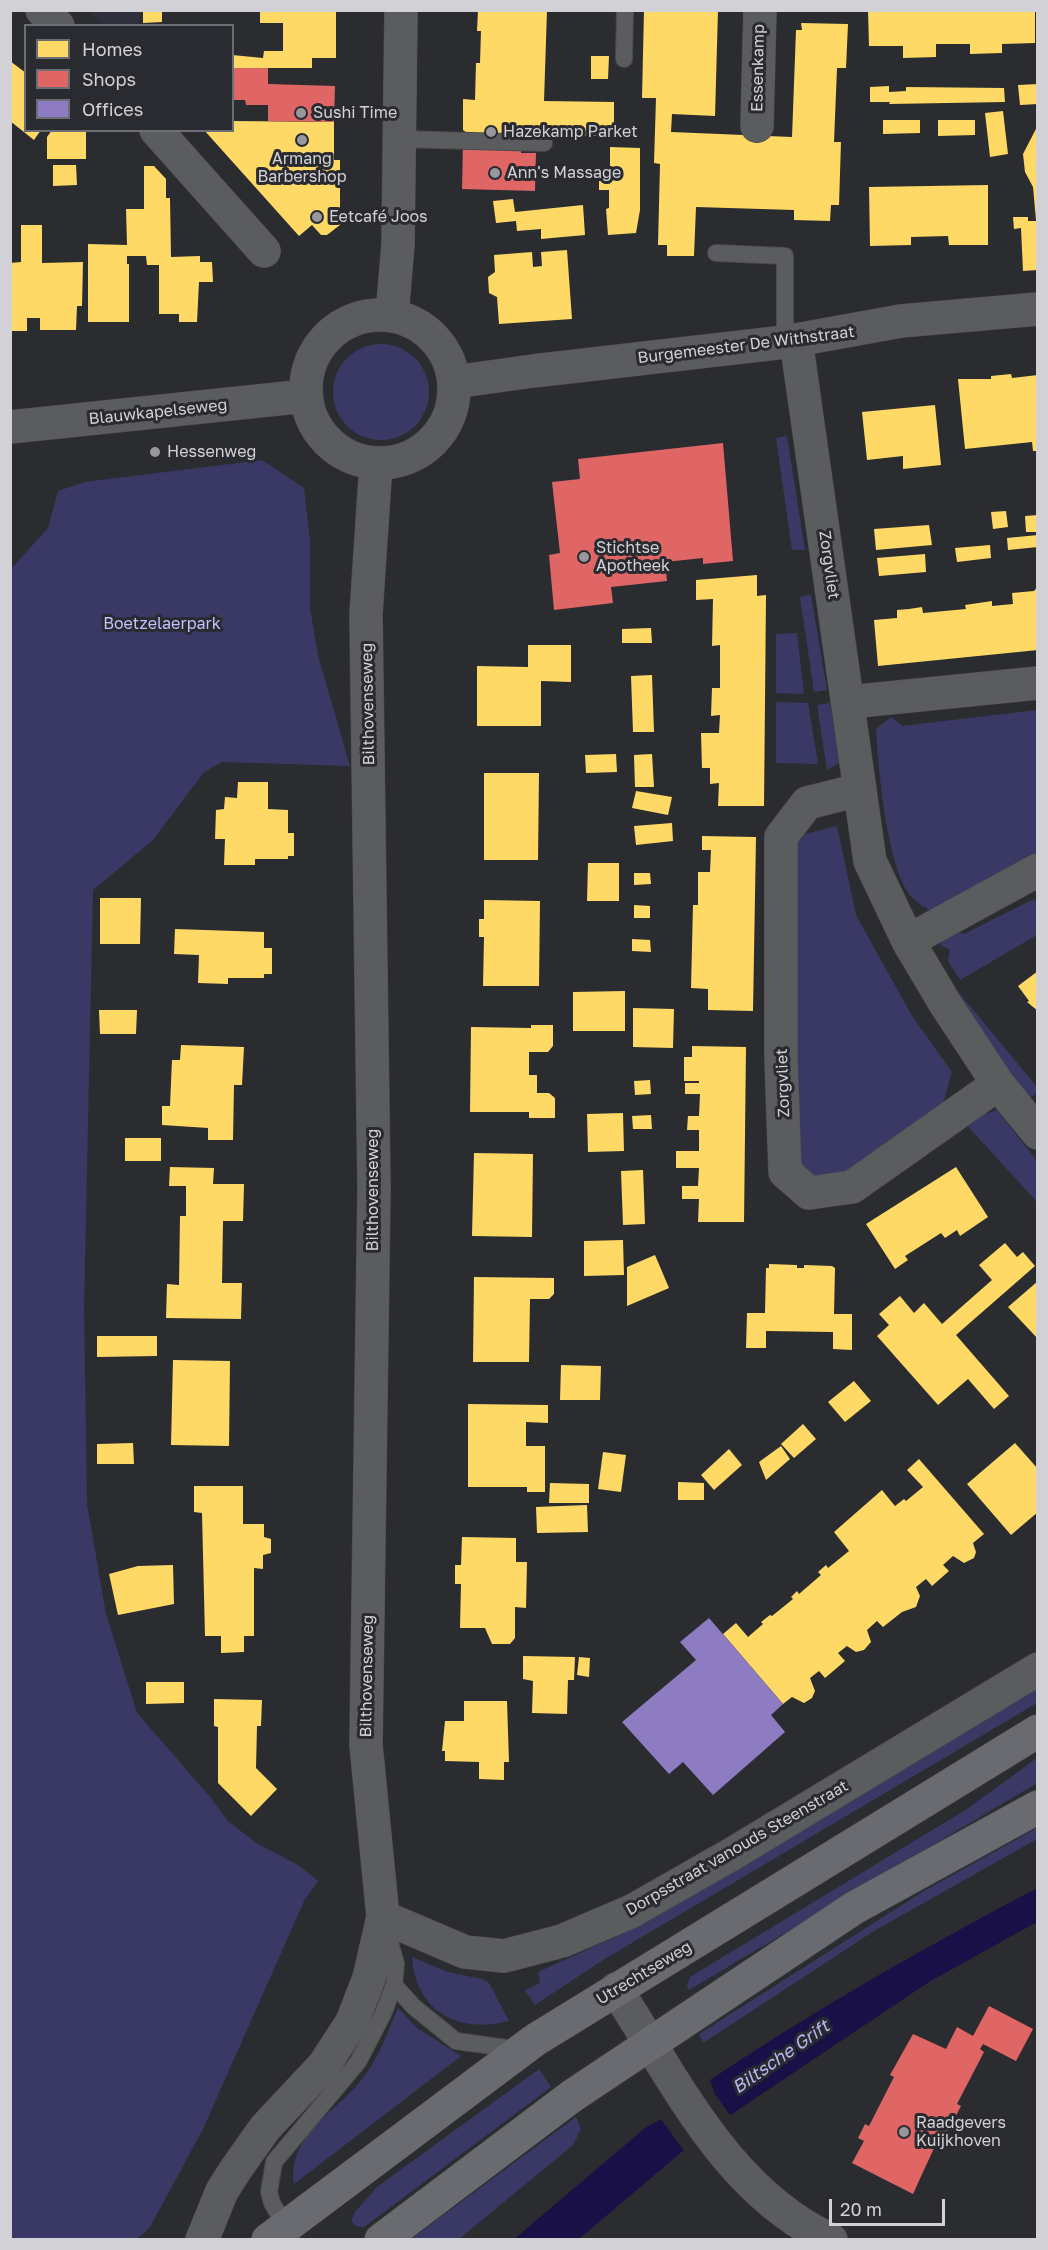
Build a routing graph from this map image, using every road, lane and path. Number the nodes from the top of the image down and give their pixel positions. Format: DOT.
graph roads {
  1 [pos="42,10"];
  2 [pos="401,10"];
  3 [pos="625,10"];
  4 [pos="760,10"];
  5 [pos="56,24"];
  6 [pos="624,59"];
  7 [pos="757,126"];
  8 [pos="158,132"];
  9 [pos="399,139"];
  10 [pos="544,143"];
  11 [pos="264,251"];
  12 [pos="716,253"];
  13 [pos="1038,309"];
  14 [pos="392,316"];
  15 [pos="791,341"];
  16 [pos="454,382"];
  17 [pos="306,396"];
  18 [pos="10,427"];
  19 [pos="376,463"];
  20 [pos="1038,683"];
  21 [pos="849,702"];
  22 [pos="860,790"];
  23 [pos="1038,870"];
  24 [pos="908,941"];
  25 [pos="998,1084"];
  26 [pos="1038,1133"];
  27 [pos="1038,1669"];
  28 [pos="1038,1731"];
  29 [pos="1038,1807"];
  30 [pos="383,1917"];
  31 [pos="394,1984"];
  32 [pos="616,1989"];
  33 [pos="651,2042"];
  34 [pos="522,2050"];
  35 [pos="283,2235"];
  36 [pos="202,2240"];
  37 [pos="381,2240"];
  38 [pos="831,2240"];
  1 -- 5 [label="street"];
  2 -- 9 [label="street"];
  3 -- 6 [label="lane"];
  4 -- 7 [label="street, Essenkamp"];
  8 -- 11 [label="street"];
  9 -- 10 [label="lane"];
  9 -- 14 [label="street"];
  12 -- 15 [label="lane"];
  13 -- 15 [label="street, Burgemeester De Withstraat"];
  14 -- 16 [label="street"];
  14 -- 17 [label="street"];
  15 -- 16 [label="street, Burgemeester De Withstraat"];
  15 -- 21 [label="street, Zorgvliet"];
  16 -- 19 [label="street"];
  17 -- 18 [label="street, Blauwkapelseweg"];
  17 -- 19 [label="street"];
  19 -- 30 [label="street, Bilthovenseweg"];
  20 -- 21 [label="street"];
  21 -- 22 [label="street, Zorgvliet"];
  22 -- 24 [label="street, Zorgvliet"];
  22 -- 25 [label="street, Zorgvliet"];
  23 -- 24 [label="street"];
  24 -- 25 [label="street, Zorgvliet"];
  25 -- 26 [label="street, Zorgvliet"];
  27 -- 30 [label="street, Dorpsstraat vanouds Steenstraat"];
  28 -- 32 [label="main road, Utrechtseweg"];
  29 -- 33 [label="main road"];
  30 -- 31 [label="lane, Bilthovenseweg"];
  30 -- 36 [label="street, Bilthovenseweg"];
  31 -- 34 [label="lane"];
  31 -- 35 [label="lane, Bilthovenseweg"];
  32 -- 33 [label="street"];
  32 -- 34 [label="main road, Utrechtseweg"];
  33 -- 37 [label="main road"];
  33 -- 38 [label="street"];
  34 -- 35 [label="main road, Utrechtseweg"];
}
